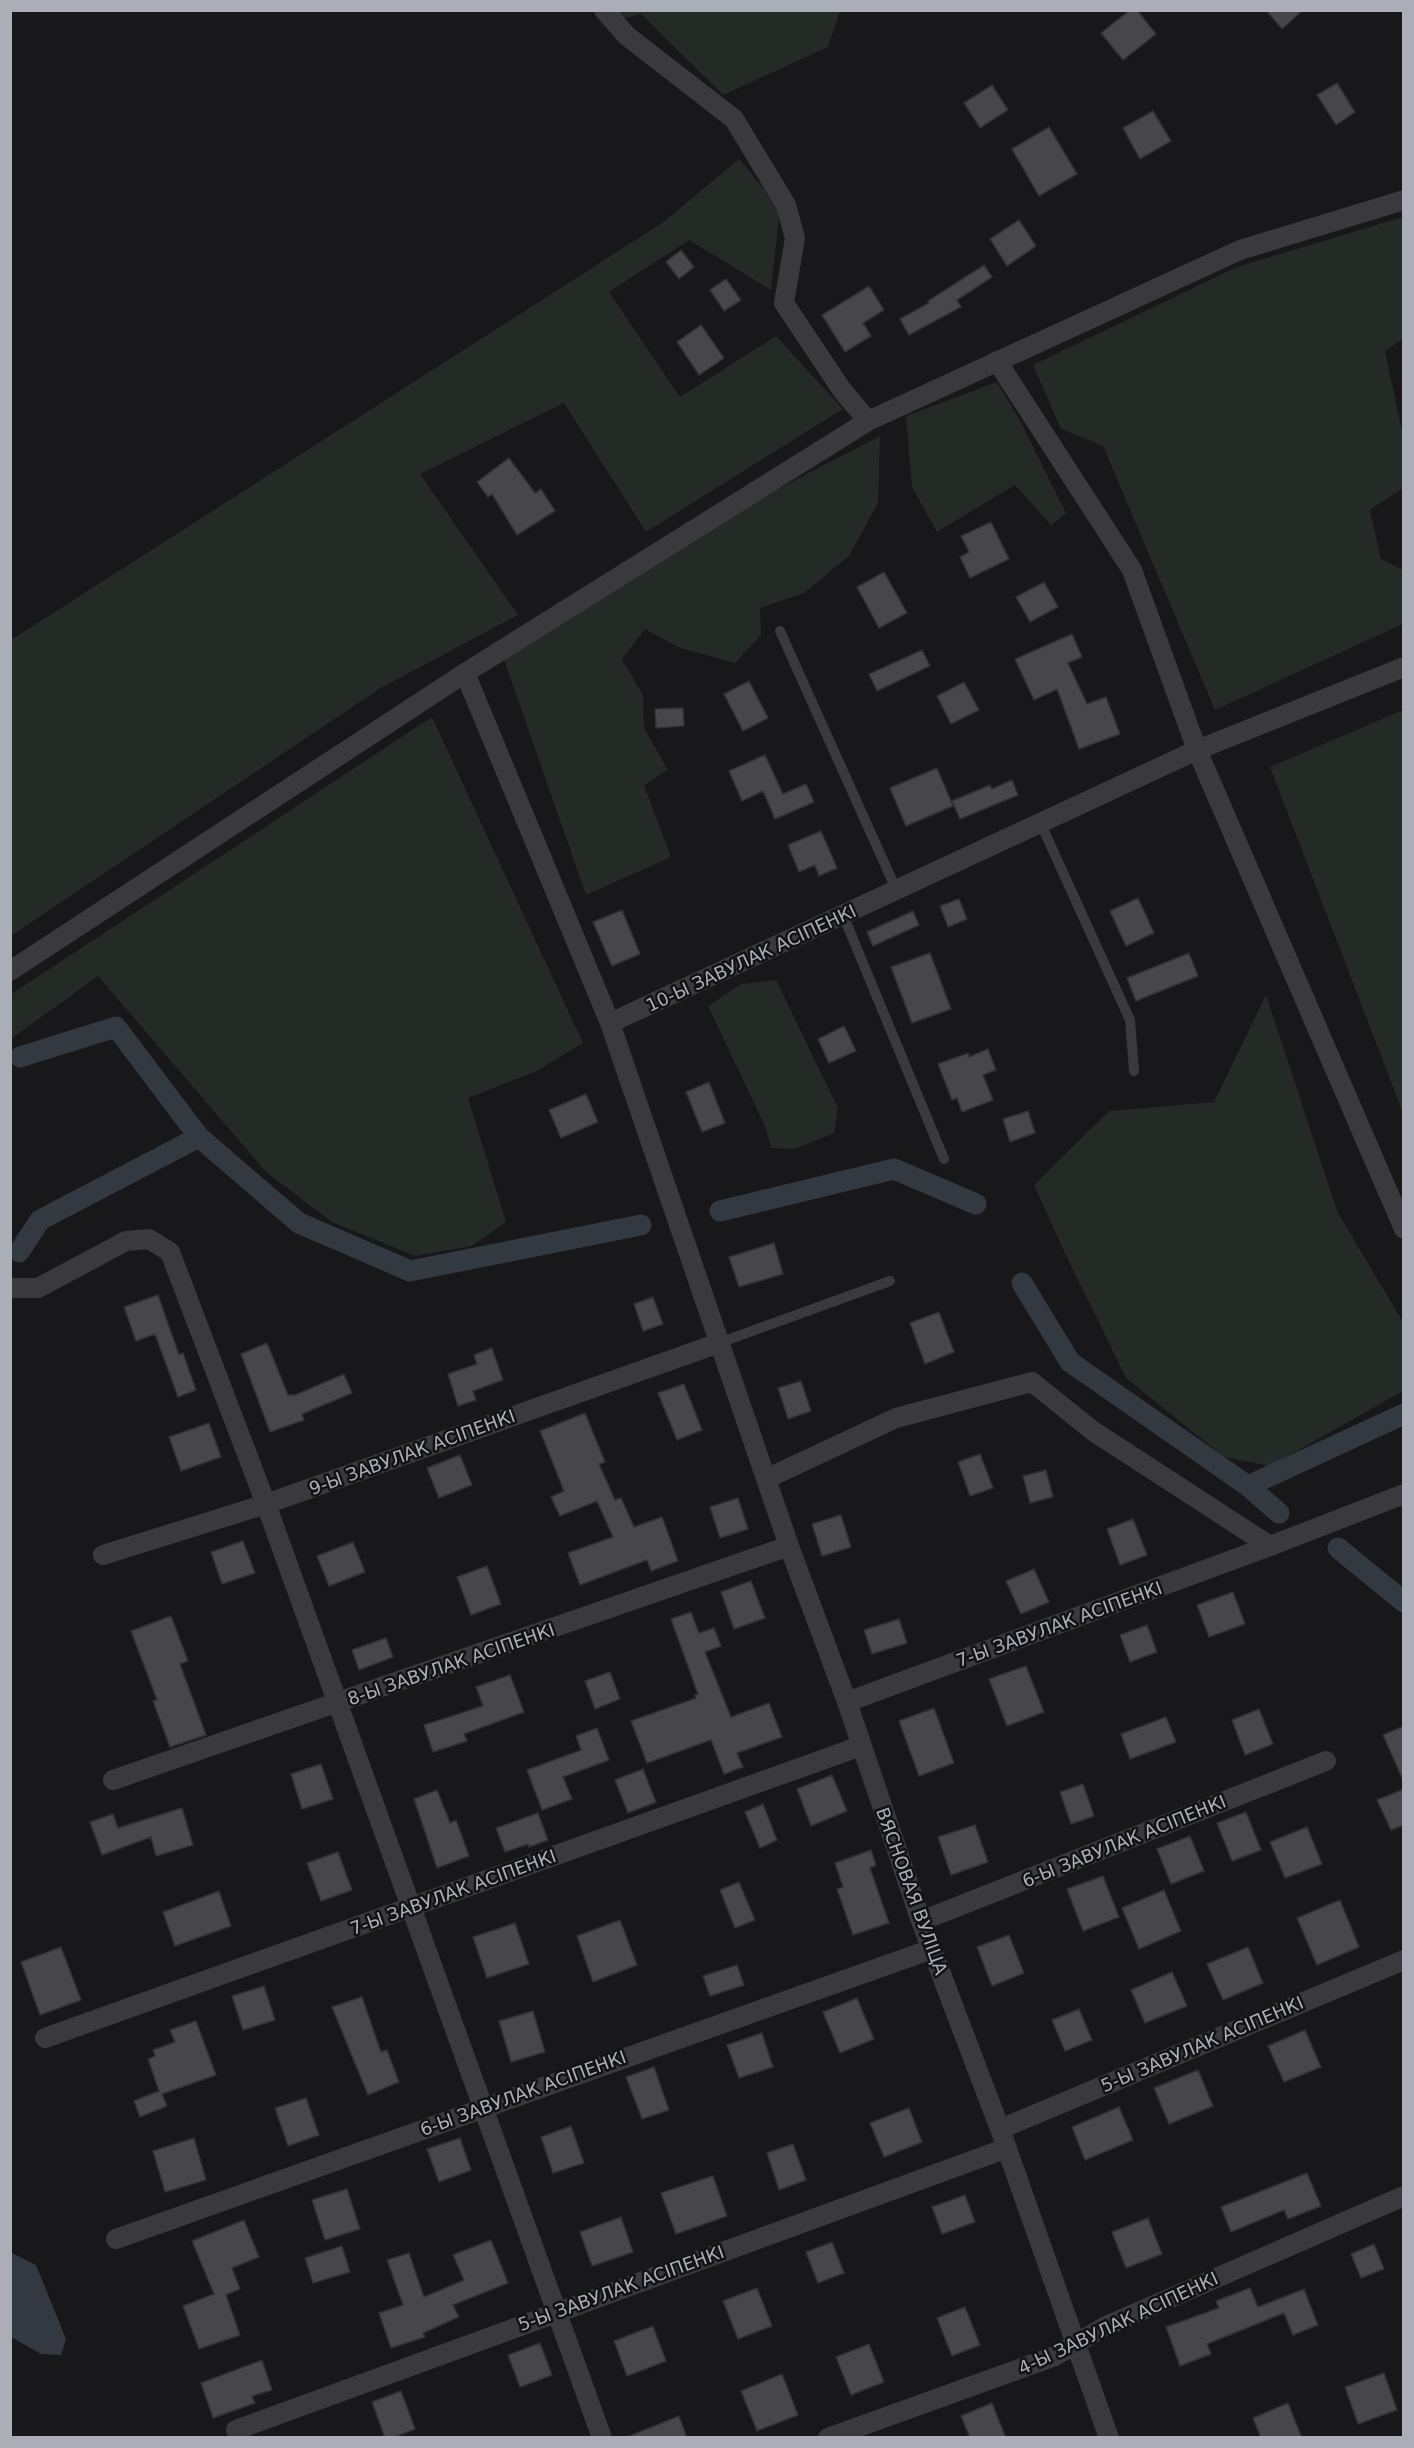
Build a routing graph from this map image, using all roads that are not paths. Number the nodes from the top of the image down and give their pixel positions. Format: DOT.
graph roads {
  1 [pos="604,10"];
  2 [pos="1404,200"];
  3 [pos="997,361"];
  4 [pos="868,421"];
  5 [pos="780,631"];
  6 [pos="1404,667"];
  7 [pos="465,673"];
  8 [pos="1197,750"];
  9 [pos="1040,822"];
  10 [pos="896,889"];
  11 [pos="843,915"];
  12 [pos="10,971"];
  13 [pos="610,1023"];
  14 [pos="1134,1071"];
  15 [pos="944,1159"];
  16 [pos="1404,1229"];
  17 [pos="890,1281"];
  18 [pos="10,1288"];
  19 [pos="719,1343"];
  20 [pos="766,1479"];
  21 [pos="1404,1494"];
  22 [pos="266,1504"];
  23 [pos="789,1546"];
  24 [pos="1270,1546"];
  25 [pos="103,1555"];
  26 [pos="847,1702"];
  27 [pos="338,1703"];
  28 [pos="861,1746"];
  29 [pos="1326,1761"];
  30 [pos="113,1780"];
  31 [pos="412,1907"];
  32 [pos="921,1921"];
  33 [pos="932,1949"];
  34 [pos="1404,1960"];
  35 [pos="45,2038"];
  36 [pos="483,2108"];
  37 [pos="1000,2129"];
  38 [pos="1006,2148"];
  39 [pos="1404,2196"];
  40 [pos="116,2239"];
  41 [pos="556,2312"];
  42 [pos="1076,2345"];
  43 [pos="236,2430"];
  44 [pos="602,2438"];
  45 [pos="828,2438"];
  46 [pos="1109,2438"];
  1 -- 4 [label="street"];
  2 -- 3 [label="street"];
  3 -- 4 [label="street"];
  3 -- 8 [label="street"];
  4 -- 7 [label="street"];
  5 -- 10 [label="lane"];
  6 -- 8 [label="street, 10-Ы ЗАВУЛАК АСІПЕНКІ"];
  7 -- 12 [label="street"];
  7 -- 13 [label="street"];
  8 -- 9 [label="street, 10-Ы ЗАВУЛАК АСІПЕНКІ"];
  8 -- 16 [label="street"];
  9 -- 10 [label="street, 10-Ы ЗАВУЛАК АСІПЕНКІ"];
  9 -- 14 [label="lane"];
  10 -- 11 [label="street, 10-Ы ЗАВУЛАК АСІПЕНКІ"];
  11 -- 13 [label="street, 10-Ы ЗАВУЛАК АСІПЕНКІ"];
  11 -- 15 [label="lane"];
  13 -- 19 [label="street"];
  17 -- 19 [label="lane"];
  18 -- 22 [label="street"];
  19 -- 20 [label="street, ВЯСНОВАЯ ВУЛІЦА"];
  19 -- 22 [label="street, 9-Ы ЗАВУЛАК АСІПЕНКІ"];
  20 -- 23 [label="street, ВЯСНОВАЯ ВУЛІЦА"];
  20 -- 24 [label="street"];
  21 -- 24 [label="street, 7-Ы ЗАВУЛАК АСІПЕНКІ"];
  22 -- 25 [label="street, 9-Ы ЗАВУЛАК АСІПЕНКІ"];
  22 -- 27 [label="street"];
  23 -- 26 [label="street, ВЯСНОВАЯ ВУЛІЦА"];
  23 -- 27 [label="street, 8-Ы ЗАВУЛАК АСІПЕНКІ"];
  24 -- 26 [label="street, 7-Ы ЗАВУЛАК АСІПЕНКІ"];
  26 -- 28 [label="street, ВЯСНОВАЯ ВУЛІЦА"];
  27 -- 30 [label="street, 8-Ы ЗАВУЛАК АСІПЕНКІ"];
  27 -- 31 [label="street"];
  28 -- 31 [label="street, 7-Ы ЗАВУЛАК АСІПЕНКІ"];
  28 -- 32 [label="street, ВЯСНОВАЯ ВУЛІЦА"];
  29 -- 32 [label="street, 6-Ы ЗАВУЛАК АСІПЕНКІ"];
  31 -- 35 [label="street, 7-Ы ЗАВУЛАК АСІПЕНКІ"];
  31 -- 36 [label="street"];
  32 -- 33 [label="street, ВЯСНОВАЯ ВУЛІЦА"];
  33 -- 36 [label="street, 6-Ы ЗАВУЛАК АСІПЕНКІ"];
  33 -- 37 [label="street, ВЯСНОВАЯ ВУЛІЦА"];
  34 -- 37 [label="street, 5-Ы ЗАВУЛАК АСІПЕНКІ"];
  36 -- 40 [label="street, 6-Ы ЗАВУЛАК АСІПЕНКІ"];
  36 -- 41 [label="street"];
  37 -- 38 [label="street, ВЯСНОВАЯ ВУЛІЦА"];
  38 -- 41 [label="street, 5-Ы ЗАВУЛАК АСІПЕНКІ"];
  38 -- 42 [label="street, ВЯСНОВАЯ ВУЛІЦА"];
  39 -- 42 [label="street, 4-Ы ЗАВУЛАК АСІПЕНКІ"];
  41 -- 43 [label="street, 5-Ы ЗАВУЛАК АСІПЕНКІ"];
  41 -- 44 [label="street"];
  42 -- 45 [label="street, 4-Ы ЗАВУЛАК АСІПЕНКІ"];
  42 -- 46 [label="street, ВЯСНОВАЯ ВУЛІЦА"];
}
